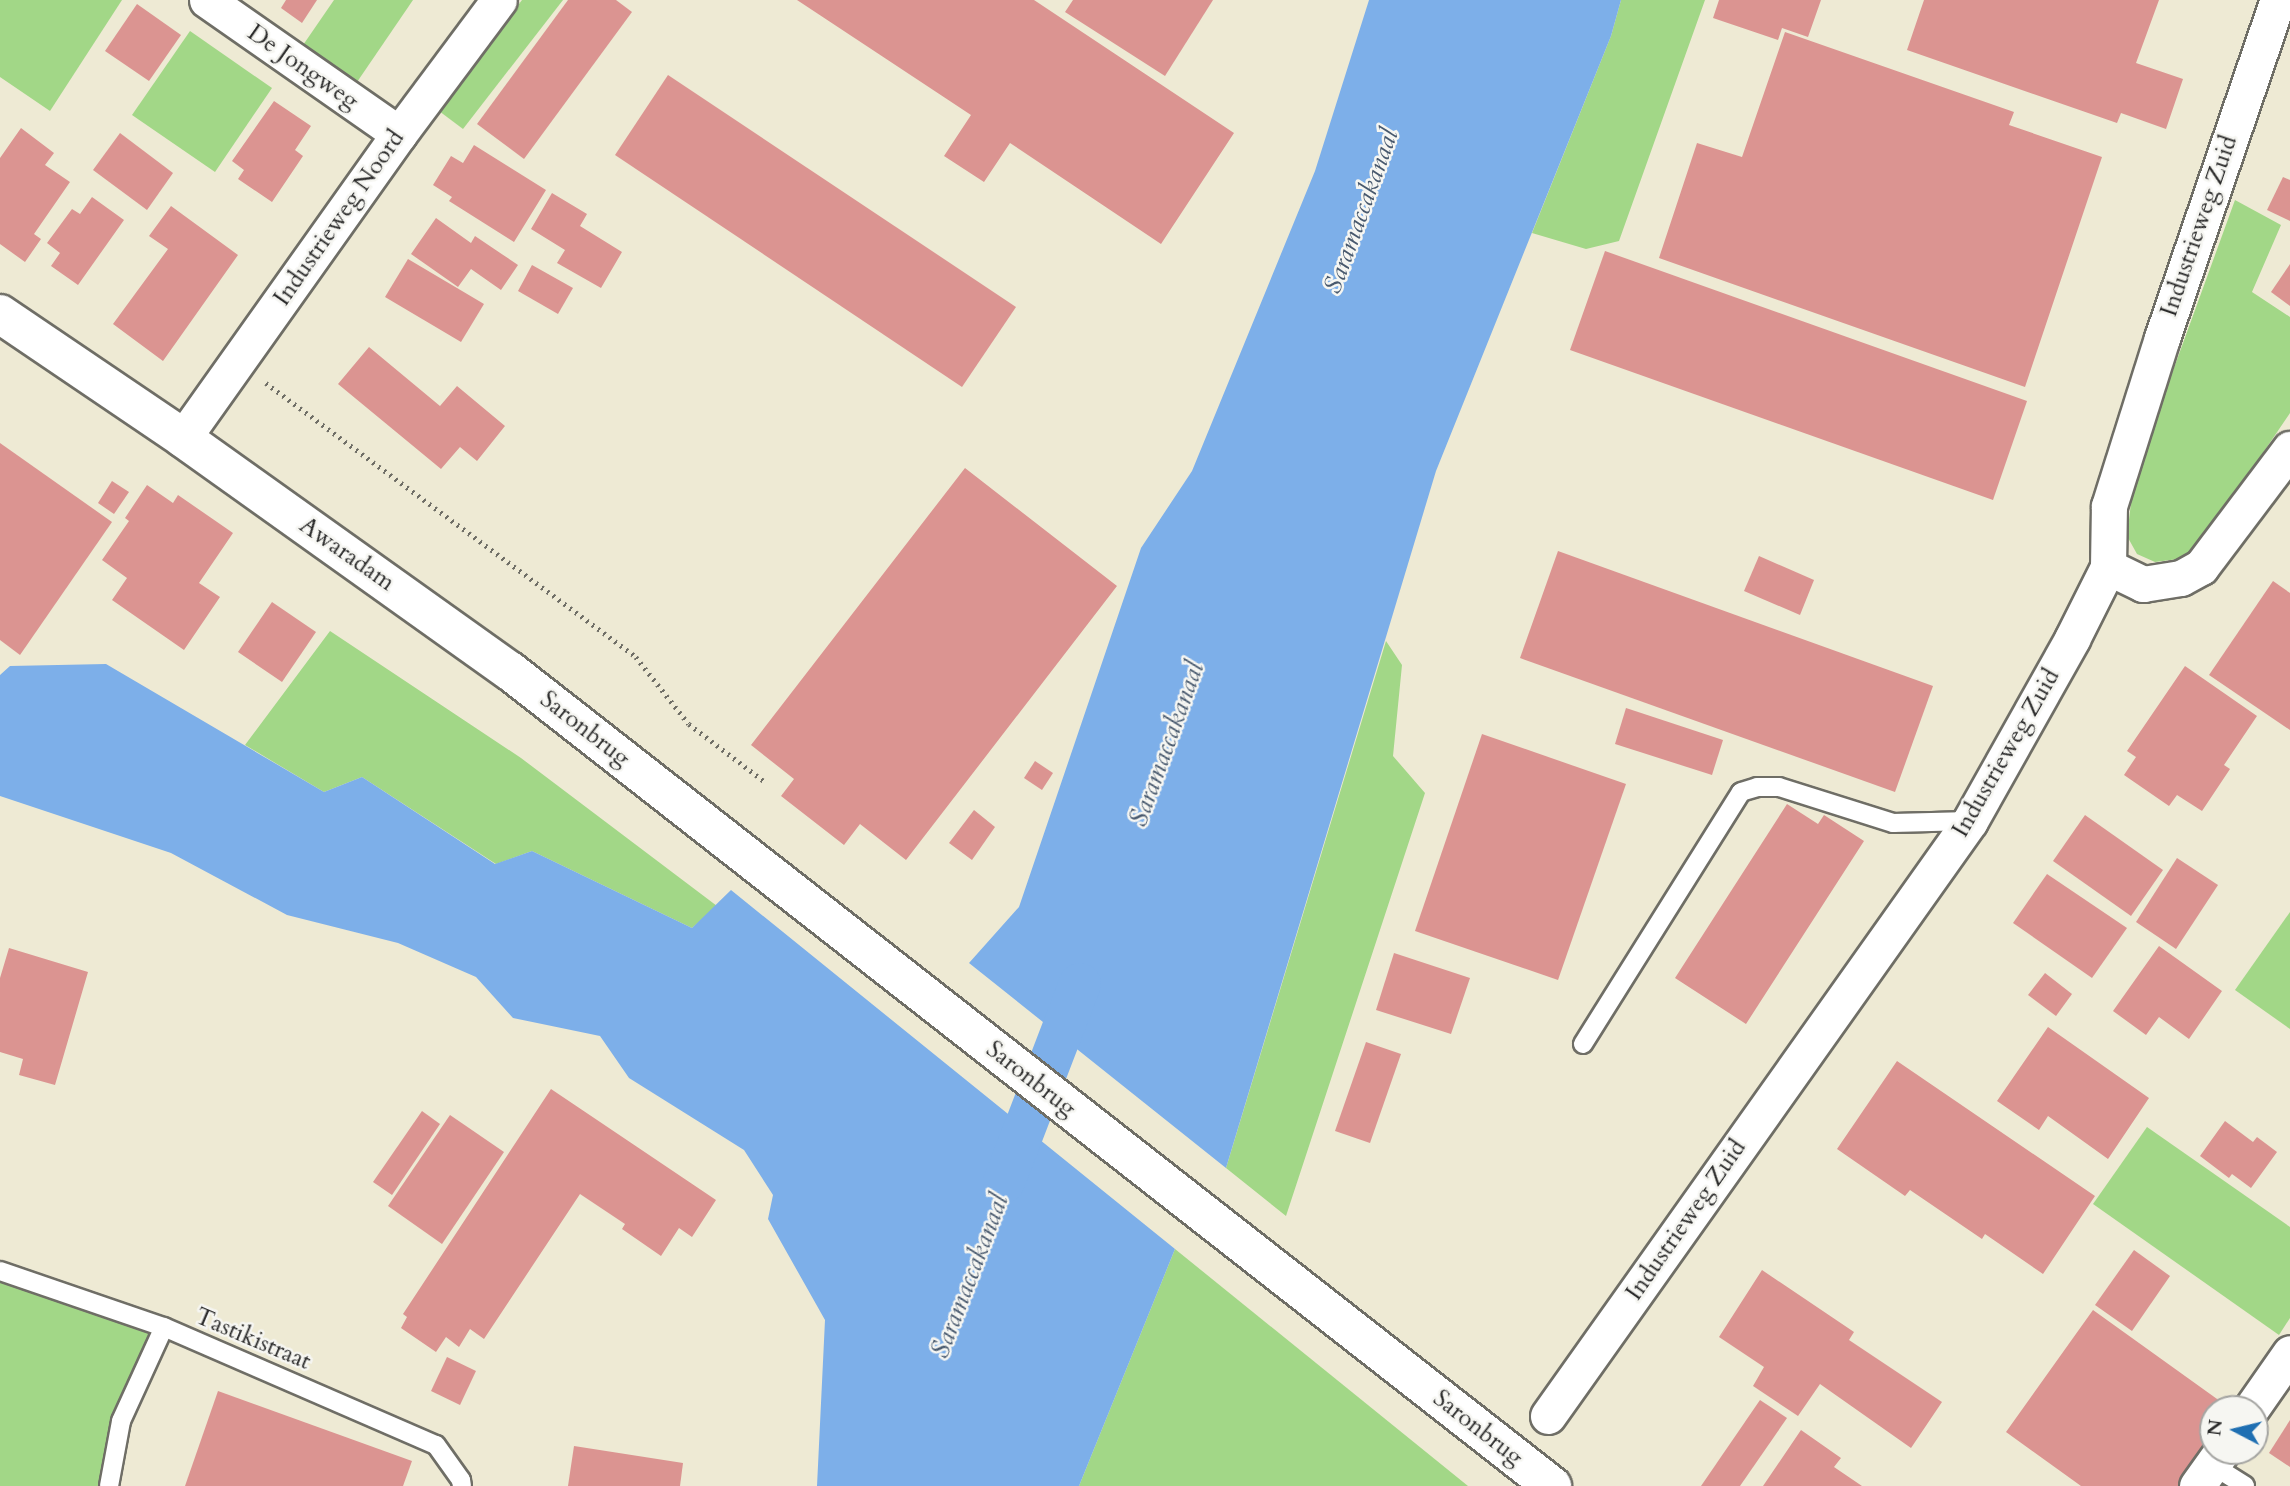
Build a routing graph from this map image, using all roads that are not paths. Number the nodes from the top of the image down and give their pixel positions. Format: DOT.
graph roads {
  1 [pos="207,0"];
  2 [pos="499,0"];
  3 [pos="2278,0"];
  4 [pos="399,134"];
  5 [pos="0,314"];
  6 [pos="183,438"];
  7 [pos="2290,449"];
  8 [pos="2108,567"];
  9 [pos="510,671"];
  10 [pos="1970,821"];
  11 [pos="1583,1044"];
  12 [pos="0,1271"];
  13 [pos="163,1327"];
  14 [pos="2290,1353"];
  15 [pos="2261,1395"];
  16 [pos="1548,1416"];
  17 [pos="2210,1467"];
  18 [pos="109,1486"];
  19 [pos="461,1486"];
  20 [pos="1552,1486"];
  21 [pos="2245,1486"];
  1 -- 4 [label="street, De Jongweg"];
  2 -- 4 [label="street, Industrieweg Noord"];
  3 -- 8 [label="street, Industrieweg Zuid"];
  4 -- 6 [label="street, Industrieweg Noord"];
  5 -- 6 [label="main road, Awaradam"];
  6 -- 9 [label="main road, Awaradam"];
  7 -- 8 [label="street"];
  8 -- 10 [label="street, Industrieweg Zuid"];
  9 -- 20 [label="main road, Saronbrug"];
  10 -- 11 [label="lane"];
  10 -- 16 [label="street, Industrieweg Zuid"];
  12 -- 13 [label="lane, Tastikistraat"];
  13 -- 18 [label="lane"];
  13 -- 19 [label="lane, Tastikistraat"];
  14 -- 15 [label="street"];
  17 -- 21 [label="lane"];
}
